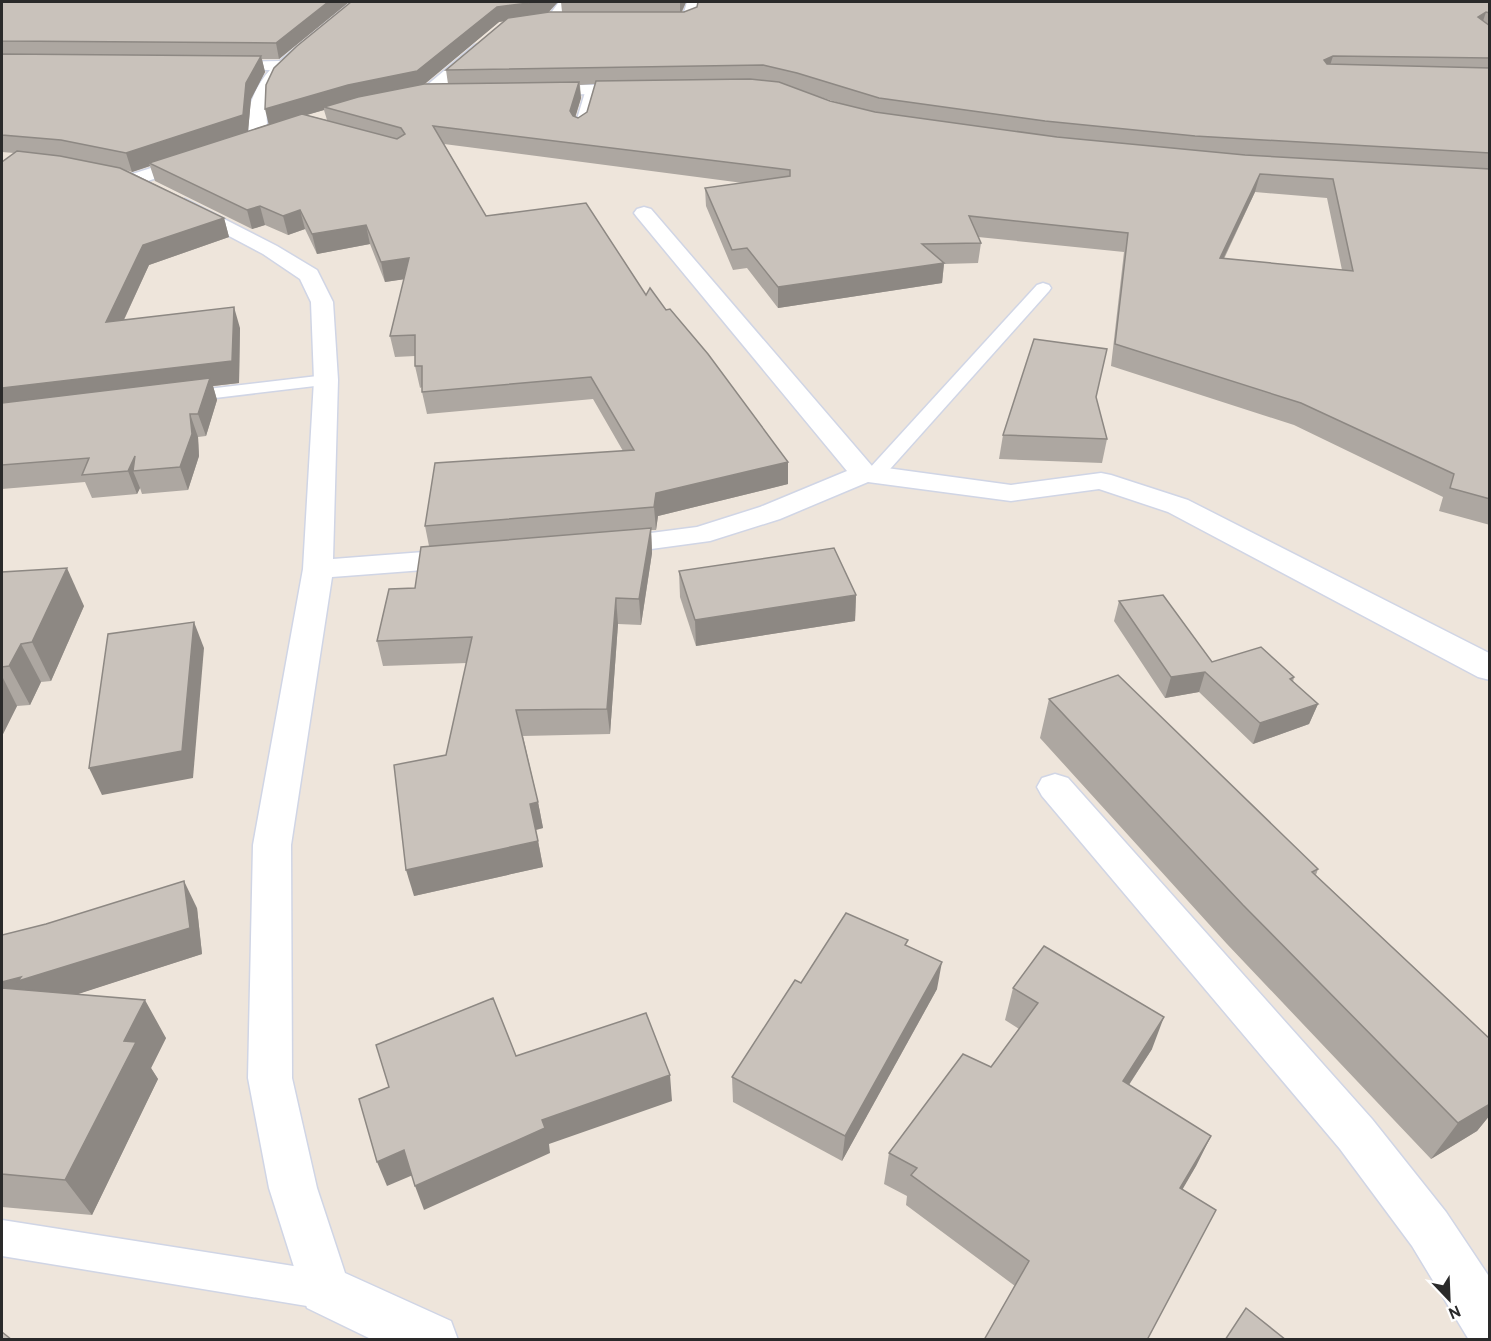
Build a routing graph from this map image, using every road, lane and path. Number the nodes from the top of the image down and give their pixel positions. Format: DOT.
graph roads {
  1 [pos="360,2"];
  2 [pos="564,2"];
  3 [pos="697,3"];
  4 [pos="550,21"];
  5 [pos="573,21"];
  6 [pos="531,22"];
  7 [pos="642,22"];
  8 [pos="487,42"];
  9 [pos="202,65"];
  10 [pos="285,66"];
  11 [pos="659,89"];
  12 [pos="592,90"];
  13 [pos="521,91"];
  14 [pos="449,93"];
  15 [pos="580,129"];
  16 [pos="281,130"];
  17 [pos="259,137"];
  18 [pos="238,144"];
  19 [pos="207,155"];
  20 [pos="100,173"];
  21 [pos="133,180"];
  22 [pos="644,213"];
  23 [pos="1043,288"];
  24 [pos="326,380"];
  25 [pos="164,399"];
  26 [pos="870,474"];
  27 [pos="584,548"];
  28 [pos="492,555"];
  29 [pos="318,569"];
  30 [pos="1490,669"];
  31 [pos="1055,787"];
  32 [pos="2,1238"];
  33 [pos="325,1290"];
  34 [pos="1490,1326"];
  35 [pos="432,1340"];
  1 -- 10 [label="street"];
  2 -- 4 [label="lane"];
  3 -- 7 [label="street"];
  4 -- 5 [label="street"];
  4 -- 6 [label="street"];
  8 -- 14 [label="street"];
  9 -- 10 [label="street"];
  10 -- 17 [label="street"];
  11 -- 12 [label="street"];
  12 -- 13 [label="street"];
  12 -- 15 [label="lane"];
  16 -- 17 [label="street"];
  17 -- 18 [label="street"];
  19 -- 21 [label="street"];
  20 -- 21 [label="street"];
  21 -- 24 [label="street"];
  22 -- 26 [label="street"];
  23 -- 26 [label="lane"];
  24 -- 25 [label="lane"];
  24 -- 29 [label="street"];
  26 -- 27 [label="street"];
  26 -- 30 [label="street"];
  28 -- 29 [label="street"];
  29 -- 33 [label="street"];
  31 -- 34 [label="street"];
  32 -- 33 [label="lane"];
  33 -- 35 [label="street"];
}
